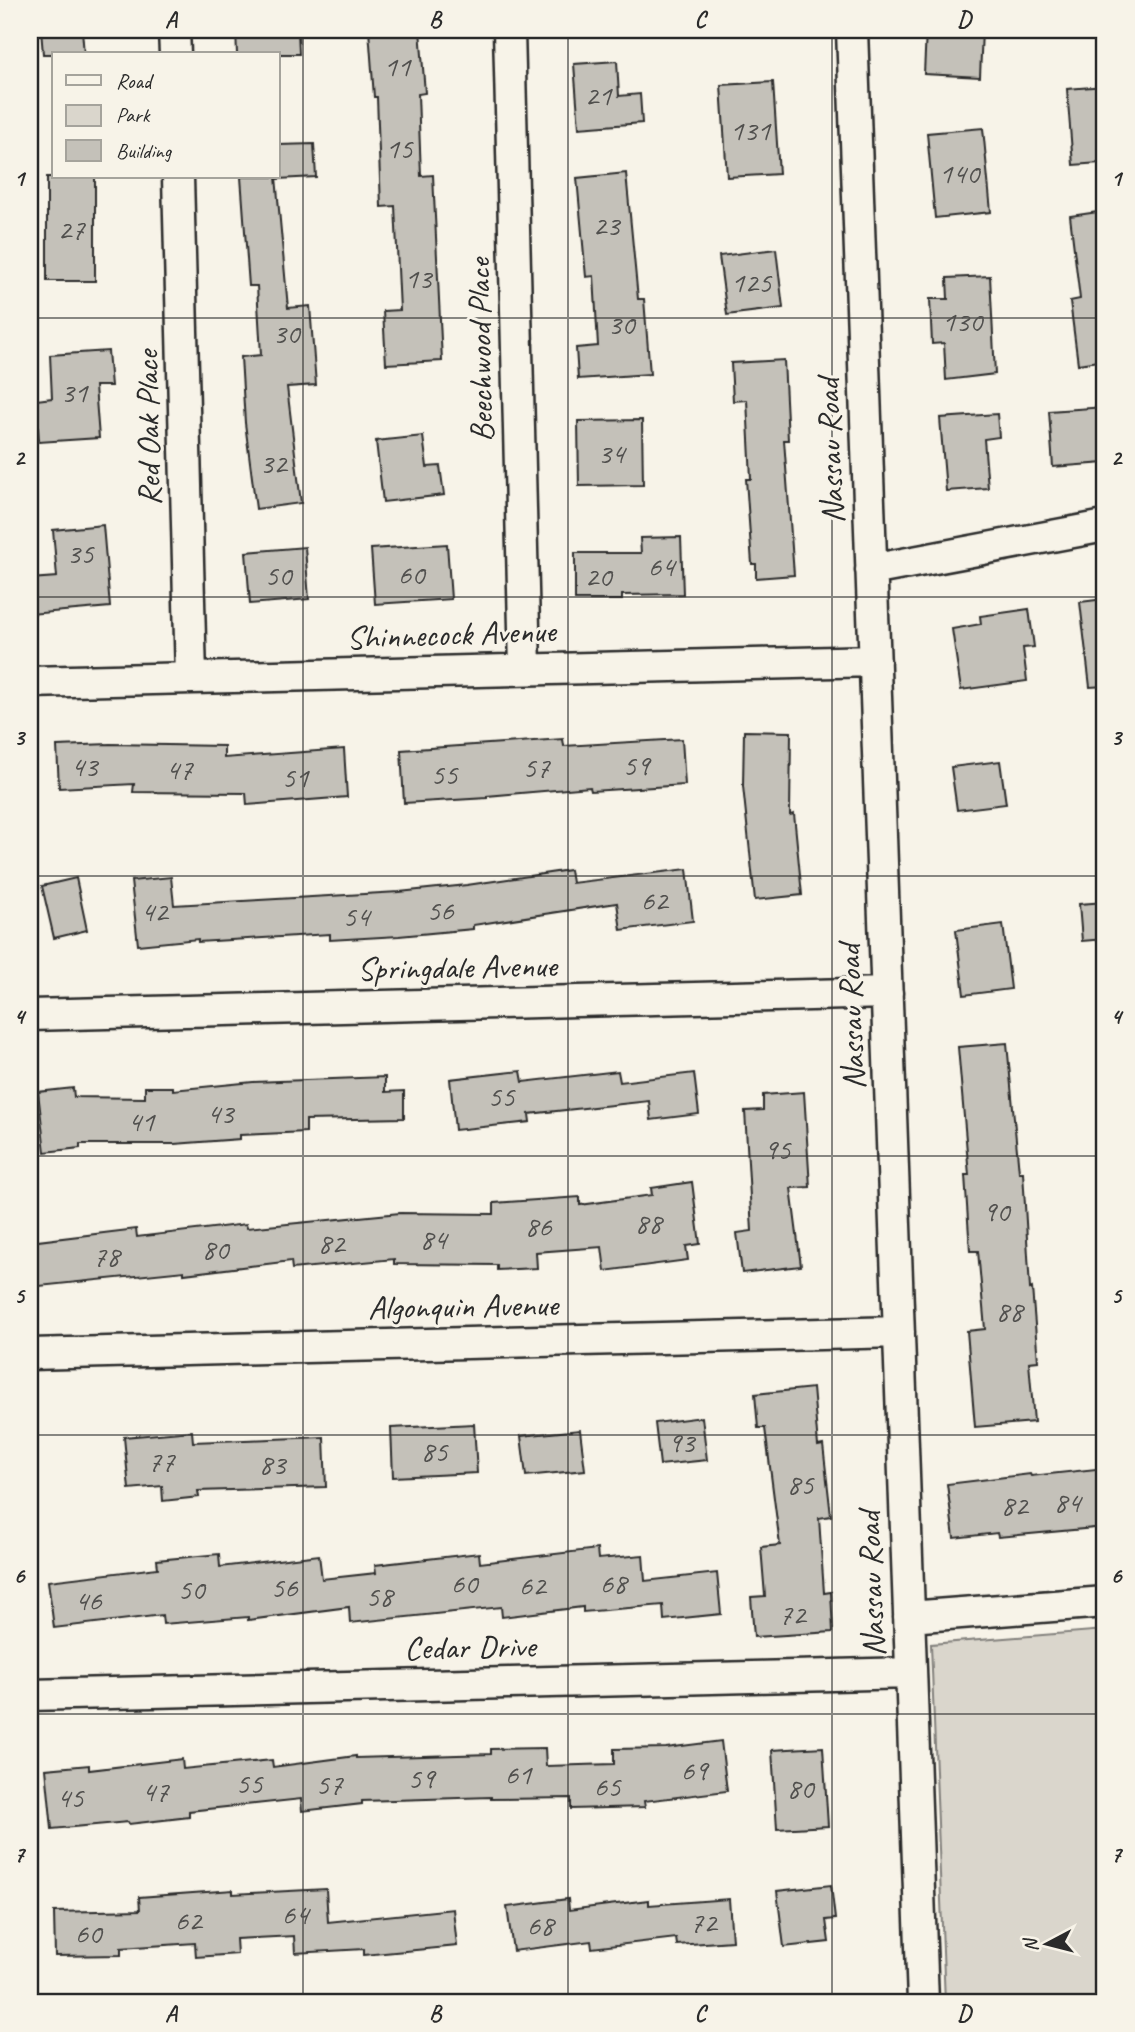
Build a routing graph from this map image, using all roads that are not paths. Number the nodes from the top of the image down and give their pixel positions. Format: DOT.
graph roads {
  1 [pos="174,30"];
  2 [pos="509,30"];
  3 [pos="852,30"];
  4 [pos="175,52"];
  5 [pos="178,178"];
  6 [pos="1105,526"];
  7 [pos="871,569"];
  8 [pos="875,661"];
  9 [pos="525,668"];
  10 [pos="191,678"];
  11 [pos="30,682"];
  12 [pos="887,993"];
  13 [pos="30,1015"];
  14 [pos="899,1332"];
  15 [pos="30,1354"];
  16 [pos="1105,1602"];
  17 [pos="909,1617"];
  18 [pos="911,1673"];
  19 [pos="30,1695"];
  20 [pos="923,2002"];
  1 -- 4 [label="street"];
  2 -- 9 [label="street, Beechwood Place"];
  3 -- 7 [label="street, Nassau Road"];
  5 -- 10 [label="street, Red Oak Place"];
  6 -- 7 [label="street"];
  7 -- 8 [label="street, Nassau Road"];
  8 -- 9 [label="street, Shinnecock Avenue"];
  8 -- 12 [label="street, Nassau Road"];
  9 -- 10 [label="street, Shinnecock Avenue"];
  10 -- 11 [label="street, Shinnecock Avenue"];
  12 -- 13 [label="street, Springdale Avenue"];
  12 -- 14 [label="street, Nassau Road"];
  14 -- 15 [label="street, Algonquin Avenue"];
  14 -- 17 [label="street, Nassau Road"];
  16 -- 17 [label="street"];
  17 -- 18 [label="street, Nassau Road"];
  18 -- 19 [label="street, Cedar Drive"];
  18 -- 20 [label="street, Nassau Road"];
}
